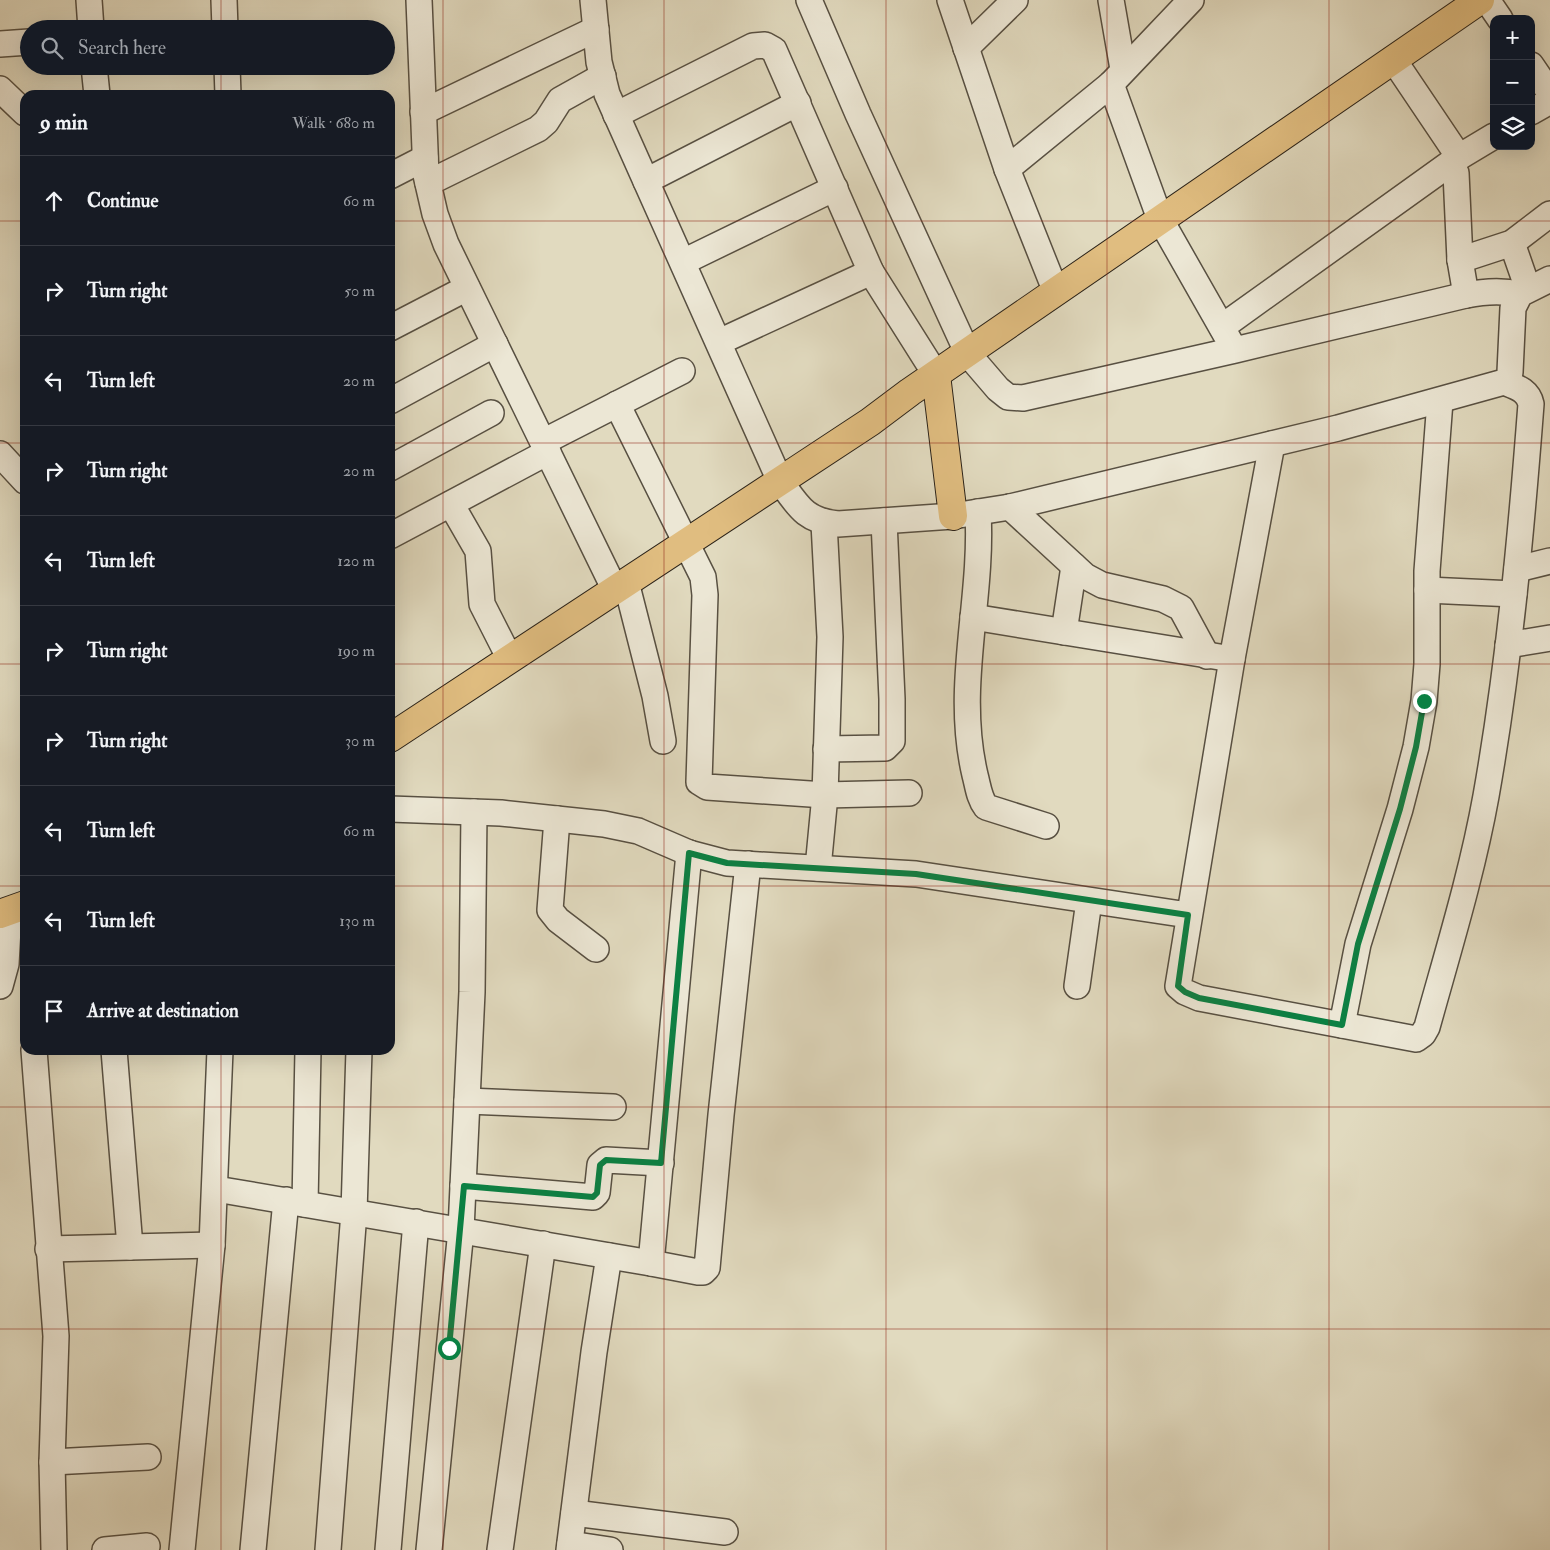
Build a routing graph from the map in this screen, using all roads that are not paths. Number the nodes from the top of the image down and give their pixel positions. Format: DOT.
graph roads {
  1 [pos="89,0"];
  2 [pos="224,0"];
  3 [pos="419,0"];
  4 [pos="594,0"];
  5 [pos="809,0"];
  6 [pos="950,0"];
  7 [pos="1015,0"];
  8 [pos="1111,0"];
  9 [pos="1191,0"];
  10 [pos="1480,0"];
  11 [pos="1487,0"];
  12 [pos="997,9"];
  13 [pos="1497,15"];
  14 [pos="90,20"];
  15 [pos="225,20"];
  16 [pos="596,29"];
  17 [pos="20,43"];
  18 [pos="0,44"];
  19 [pos="966,48"];
  20 [pos="1393,59"];
  21 [pos="1535,71"];
  22 [pos="95,75"];
  23 [pos="227,75"];
  24 [pos="602,76"];
  25 [pos="1117,76"];
  26 [pos="0,89"];
  27 [pos="96,90"];
  28 [pos="228,90"];
  29 [pos="1550,92"];
  30 [pos="1550,101"];
  31 [pos="798,103"];
  32 [pos="20,108"];
  33 [pos="1535,110"];
  34 [pos="423,112"];
  35 [pos="616,115"];
  36 [pos="1490,138"];
  37 [pos="425,158"];
  38 [pos="1455,160"];
  39 [pos="1007,169"];
  40 [pos="395,173"];
  41 [pos="646,181"];
  42 [pos="428,183"];
  43 [pos="835,188"];
  44 [pos="1550,214"];
  45 [pos="1160,219"];
  46 [pos="1512,243"];
  47 [pos="1460,260"];
  48 [pos="683,262"];
  49 [pos="872,272"];
  50 [pos="1533,287"];
  51 [pos="467,288"];
  52 [pos="1056,292"];
  53 [pos="1466,295"];
  54 [pos="395,325"];
  55 [pos="1222,327"];
  56 [pos="719,342"];
  57 [pos="495,344"];
  58 [pos="1235,350"];
  59 [pos="968,354"];
  60 [pos="682,371"];
  61 [pos="936,375"];
  62 [pos="1504,382"];
  63 [pos="395,398"];
  64 [pos="1440,400"];
  65 [pos="617,404"];
  66 [pos="491,413"];
  67 [pos="1272,444"];
  68 [pos="546,447"];
  69 [pos="0,454"];
  70 [pos="395,465"];
  71 [pos="20,476"];
  72 [pos="780,481"];
  73 [pos="451,504"];
  74 [pos="1010,507"];
  75 [pos="955,515"];
  76 [pos="884,521"];
  77 [pos="824,523"];
  78 [pos="395,533"];
  79 [pos="687,542"];
  80 [pos="1550,560"];
  81 [pos="1074,566"];
  82 [pos="1517,569"];
  83 [pos="621,586"];
  84 [pos="1427,590"];
  85 [pos="1514,594"];
  86 [pos="973,617"];
  87 [pos="1064,632"];
  88 [pos="1550,638"];
  89 [pos="1508,645"];
  90 [pos="1208,656"];
  91 [pos="510,659"];
  92 [pos="1232,659"];
  93 [pos="395,731"];
  94 [pos="663,741"];
  95 [pos="826,749"];
  96 [pos="909,793"];
  97 [pos="825,795"];
  98 [pos="395,809"];
  99 [pos="474,812"];
  100 [pos="557,819"];
  101 [pos="1046,826"];
  102 [pos="689,853"];
  103 [pos="748,864"];
  104 [pos="818,868"];
  105 [pos="1089,901"];
  106 [pos="11,910"];
  107 [pos="1188,915"];
  108 [pos="596,949"];
  109 [pos="0,986"];
  110 [pos="1077,986"];
  111 [pos="1342,1025"];
  112 [pos="34,1055"];
  113 [pos="114,1055"];
  114 [pos="220,1055"];
  115 [pos="308,1055"];
  116 [pos="359,1055"];
  117 [pos="467,1101"];
  118 [pos="613,1108"];
  119 [pos="661,1163"];
  120 [pos="464,1186"];
  121 [pos="216,1189"];
  122 [pos="295,1202"];
  123 [pos="354,1212"];
  124 [pos="416,1222"];
  125 [pos="461,1230"];
  126 [pos="543,1244"];
  127 [pos="212,1245"];
  128 [pos="130,1247"];
  129 [pos="48,1249"];
  130 [pos="609,1256"];
  131 [pos="651,1263"];
  132 [pos="148,1457"];
  133 [pos="52,1462"];
  134 [pos="574,1513"];
  135 [pos="725,1532"];
  136 [pos="147,1546"];
  137 [pos="570,1547"];
  138 [pos="54,1550"];
  139 [pos="105,1550"];
  140 [pos="182,1550"];
  141 [pos="253,1550"];
  142 [pos="328,1550"];
  143 [pos="388,1550"];
  144 [pos="428,1550"];
  145 [pos="500,1550"];
  146 [pos="610,1550"];
  1 -- 14 [label="street"];
  2 -- 15 [label="street"];
  3 -- 34 [label="street"];
  4 -- 16 [label="street"];
  5 -- 59 [label="street"];
  6 -- 19 [label="street"];
  7 -- 12 [label="street"];
  8 -- 25 [label="street"];
  9 -- 25 [label="street"];
  10 -- 20 [label="main road"];
  11 -- 13 [label="street"];
  12 -- 19 [label="street"];
  16 -- 24 [label="street"];
  16 -- 34 [label="street"];
  17 -- 18 [label="street"];
  19 -- 39 [label="street"];
  20 -- 38 [label="street"];
  20 -- 45 [label="main road"];
  21 -- 29 [label="street"];
  22 -- 27 [label="street"];
  23 -- 28 [label="street"];
  24 -- 35 [label="street"];
  24 -- 42 [label="street"];
  25 -- 39 [label="street"];
  25 -- 45 [label="street"];
  26 -- 32 [label="street"];
  30 -- 33 [label="street"];
  31 -- 35 [label="street"];
  31 -- 41 [label="street"];
  31 -- 43 [label="street"];
  34 -- 37 [label="street"];
  35 -- 41 [label="street"];
  36 -- 38 [label="street"];
  37 -- 40 [label="street"];
  37 -- 42 [label="street"];
  38 -- 47 [label="street"];
  38 -- 55 [label="street"];
  39 -- 52 [label="street"];
  41 -- 48 [label="street"];
  42 -- 51 [label="street"];
  43 -- 48 [label="street"];
  43 -- 49 [label="street"];
  44 -- 46 [label="street"];
  45 -- 52 [label="main road"];
  45 -- 55 [label="street"];
  46 -- 47 [label="street"];
  46 -- 50 [label="street"];
  47 -- 53 [label="street"];
  48 -- 56 [label="street"];
  49 -- 56 [label="street"];
  49 -- 61 [label="street"];
  50 -- 53 [label="street"];
  50 -- 62 [label="street"];
  51 -- 54 [label="street"];
  51 -- 57 [label="street"];
  52 -- 59 [label="main road"];
  53 -- 58 [label="street"];
  55 -- 58 [label="street"];
  56 -- 72 [label="street"];
  57 -- 63 [label="street"];
  57 -- 68 [label="street"];
  58 -- 59 [label="street"];
  59 -- 61 [label="main road"];
  60 -- 65 [label="street"];
  61 -- 72 [label="main road"];
  61 -- 75 [label="main road"];
  62 -- 64 [label="street"];
  62 -- 82 [label="street"];
  64 -- 67 [label="street"];
  64 -- 84 [label="street"];
  65 -- 68 [label="street"];
  65 -- 79 [label="street"];
  66 -- 70 [label="street"];
  67 -- 74 [label="street"];
  67 -- 92 [label="street"];
  68 -- 73 [label="street"];
  68 -- 83 [label="street"];
  69 -- 71 [label="street"];
  72 -- 77 [label="street"];
  72 -- 79 [label="main road"];
  73 -- 78 [label="street"];
  73 -- 91 [label="street"];
  74 -- 75 [label="street"];
  74 -- 81 [label="street"];
  75 -- 76 [label="street"];
  75 -- 86 [label="street"];
  76 -- 77 [label="street"];
  76 -- 95 [label="street"];
  77 -- 95 [label="street"];
  79 -- 83 [label="main road"];
  79 -- 97 [label="street"];
  80 -- 82 [label="street"];
  81 -- 87 [label="street"];
  81 -- 90 [label="street"];
  82 -- 85 [label="street"];
  83 -- 91 [label="main road"];
  83 -- 94 [label="street"];
  84 -- 85 [label="street"];
  84 -- 111 [label="street"];
  85 -- 89 [label="street"];
  86 -- 87 [label="street"];
  86 -- 101 [label="street"];
  87 -- 90 [label="street"];
  88 -- 89 [label="street"];
  89 -- 111 [label="street"];
  90 -- 92 [label="street"];
  91 -- 93 [label="main road"];
  92 -- 107 [label="street"];
  95 -- 97 [label="street"];
  96 -- 97 [label="street"];
  97 -- 104 [label="street"];
  98 -- 99 [label="street"];
  99 -- 100 [label="street"];
  99 -- 117 [label="street"];
  100 -- 102 [label="street"];
  100 -- 108 [label="street"];
  102 -- 103 [label="street"];
  102 -- 119 [label="street"];
  103 -- 104 [label="street"];
  103 -- 131 [label="street"];
  104 -- 105 [label="street"];
  105 -- 107 [label="street"];
  105 -- 110 [label="street"];
  106 -- 109 [label="street"];
  107 -- 111 [label="street"];
  112 -- 129 [label="street"];
  113 -- 128 [label="street"];
  114 -- 121 [label="street"];
  115 -- 122 [label="street"];
  116 -- 123 [label="street"];
  117 -- 118 [label="street"];
  117 -- 120 [label="street"];
  119 -- 120 [label="street"];
  119 -- 131 [label="street"];
  120 -- 125 [label="street"];
  121 -- 122 [label="street"];
  121 -- 127 [label="street"];
  122 -- 123 [label="street"];
  122 -- 141 [label="street"];
  123 -- 124 [label="street"];
  123 -- 142 [label="street"];
  124 -- 125 [label="street"];
  124 -- 143 [label="street"];
  125 -- 126 [label="street"];
  125 -- 144 [label="street"];
  126 -- 130 [label="street"];
  126 -- 145 [label="street"];
  127 -- 128 [label="street"];
  127 -- 140 [label="street"];
  128 -- 129 [label="street"];
  129 -- 133 [label="street"];
  130 -- 131 [label="street"];
  130 -- 134 [label="street"];
  132 -- 133 [label="street"];
  133 -- 138 [label="street"];
  134 -- 135 [label="street"];
  134 -- 137 [label="street"];
  136 -- 139 [label="street"];
  137 -- 146 [label="street"];
}
